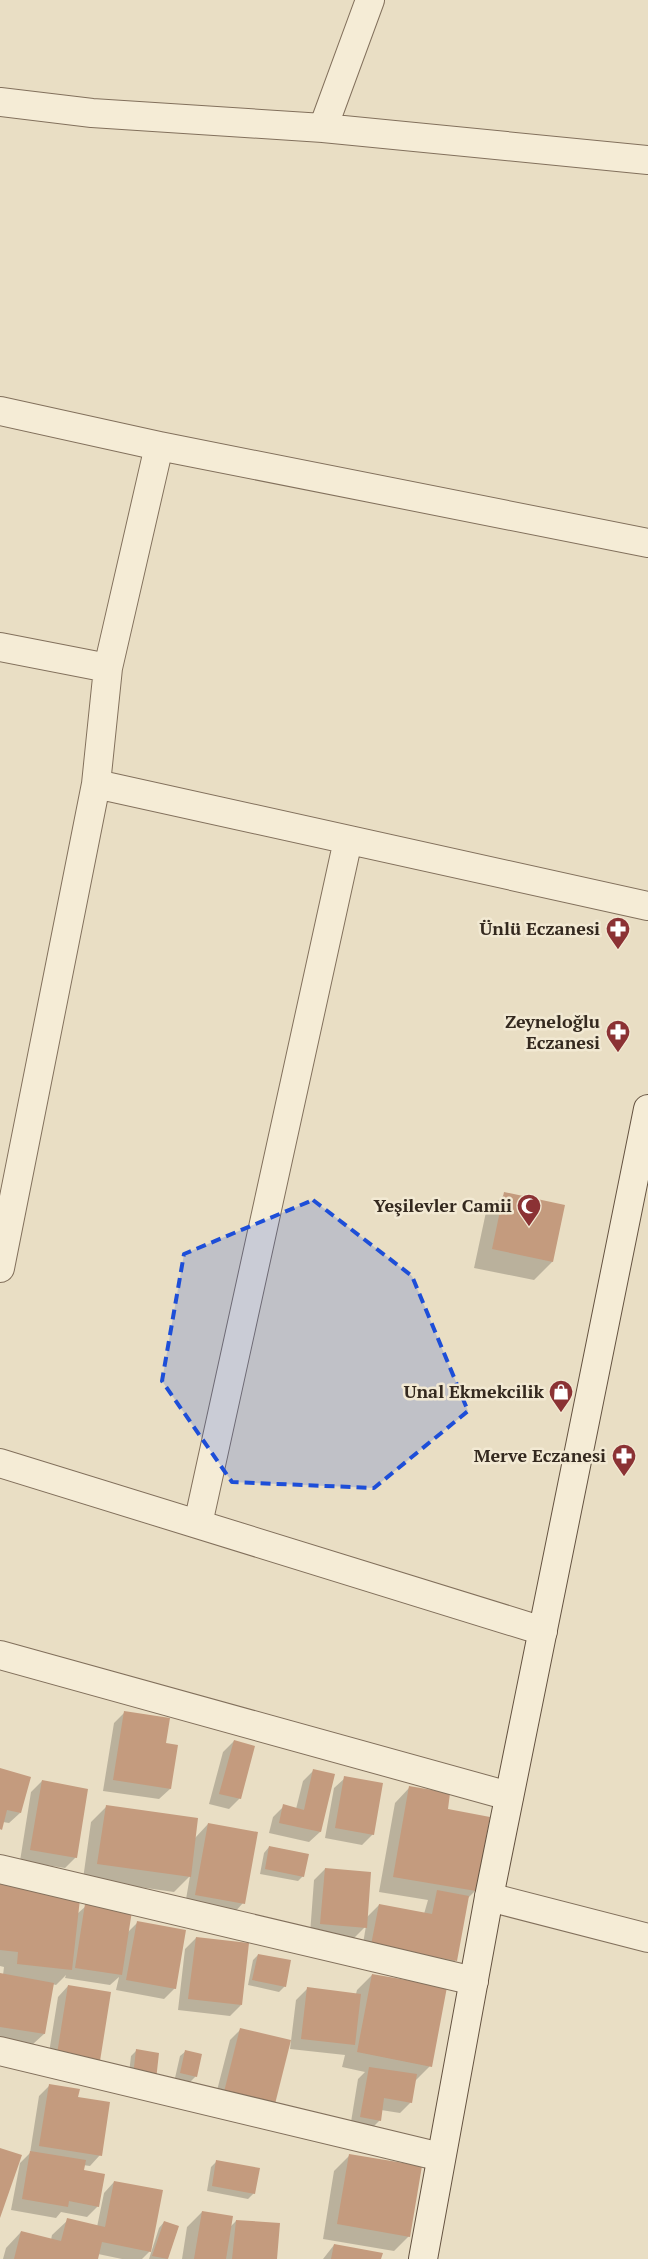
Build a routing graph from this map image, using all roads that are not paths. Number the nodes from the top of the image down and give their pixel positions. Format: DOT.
graph roads {
  1 [pos="370,0"];
  2 [pos="0,102"];
  3 [pos="323,128"];
  4 [pos="648,160"];
  5 [pos="0,411"];
  6 [pos="159,446"];
  7 [pos="648,543"];
  8 [pos="0,647"];
  9 [pos="108,668"];
  10 [pos="96,784"];
  11 [pos="348,840"];
  12 [pos="648,906"];
  13 [pos="648,1109"];
  14 [pos="644,1149"];
  15 [pos="0,1268"];
  16 [pos="0,1463"];
  17 [pos="198,1524"];
  18 [pos="543,1631"];
  19 [pos="0,1655"];
  20 [pos="509,1796"];
  21 [pos="0,1869"];
  22 [pos="489,1897"];
  23 [pos="648,1938"];
  24 [pos="474,1981"];
  25 [pos="0,2050"];
  26 [pos="441,2157"];
  27 [pos="423,2259"];
  1 -- 3 [label="street"];
  2 -- 3 [label="street"];
  3 -- 4 [label="street"];
  5 -- 6 [label="street"];
  6 -- 7 [label="street"];
  6 -- 9 [label="street"];
  8 -- 9 [label="street"];
  9 -- 10 [label="street"];
  10 -- 11 [label="street"];
  10 -- 15 [label="street"];
  11 -- 12 [label="street"];
  11 -- 17 [label="street"];
  13 -- 14 [label="street"];
  14 -- 18 [label="street"];
  16 -- 17 [label="street"];
  17 -- 18 [label="street"];
  18 -- 20 [label="street"];
  19 -- 20 [label="street"];
  20 -- 22 [label="street"];
  21 -- 24 [label="street"];
  22 -- 23 [label="street"];
  22 -- 24 [label="street"];
  24 -- 26 [label="street"];
  25 -- 26 [label="street"];
  26 -- 27 [label="street"];
}
